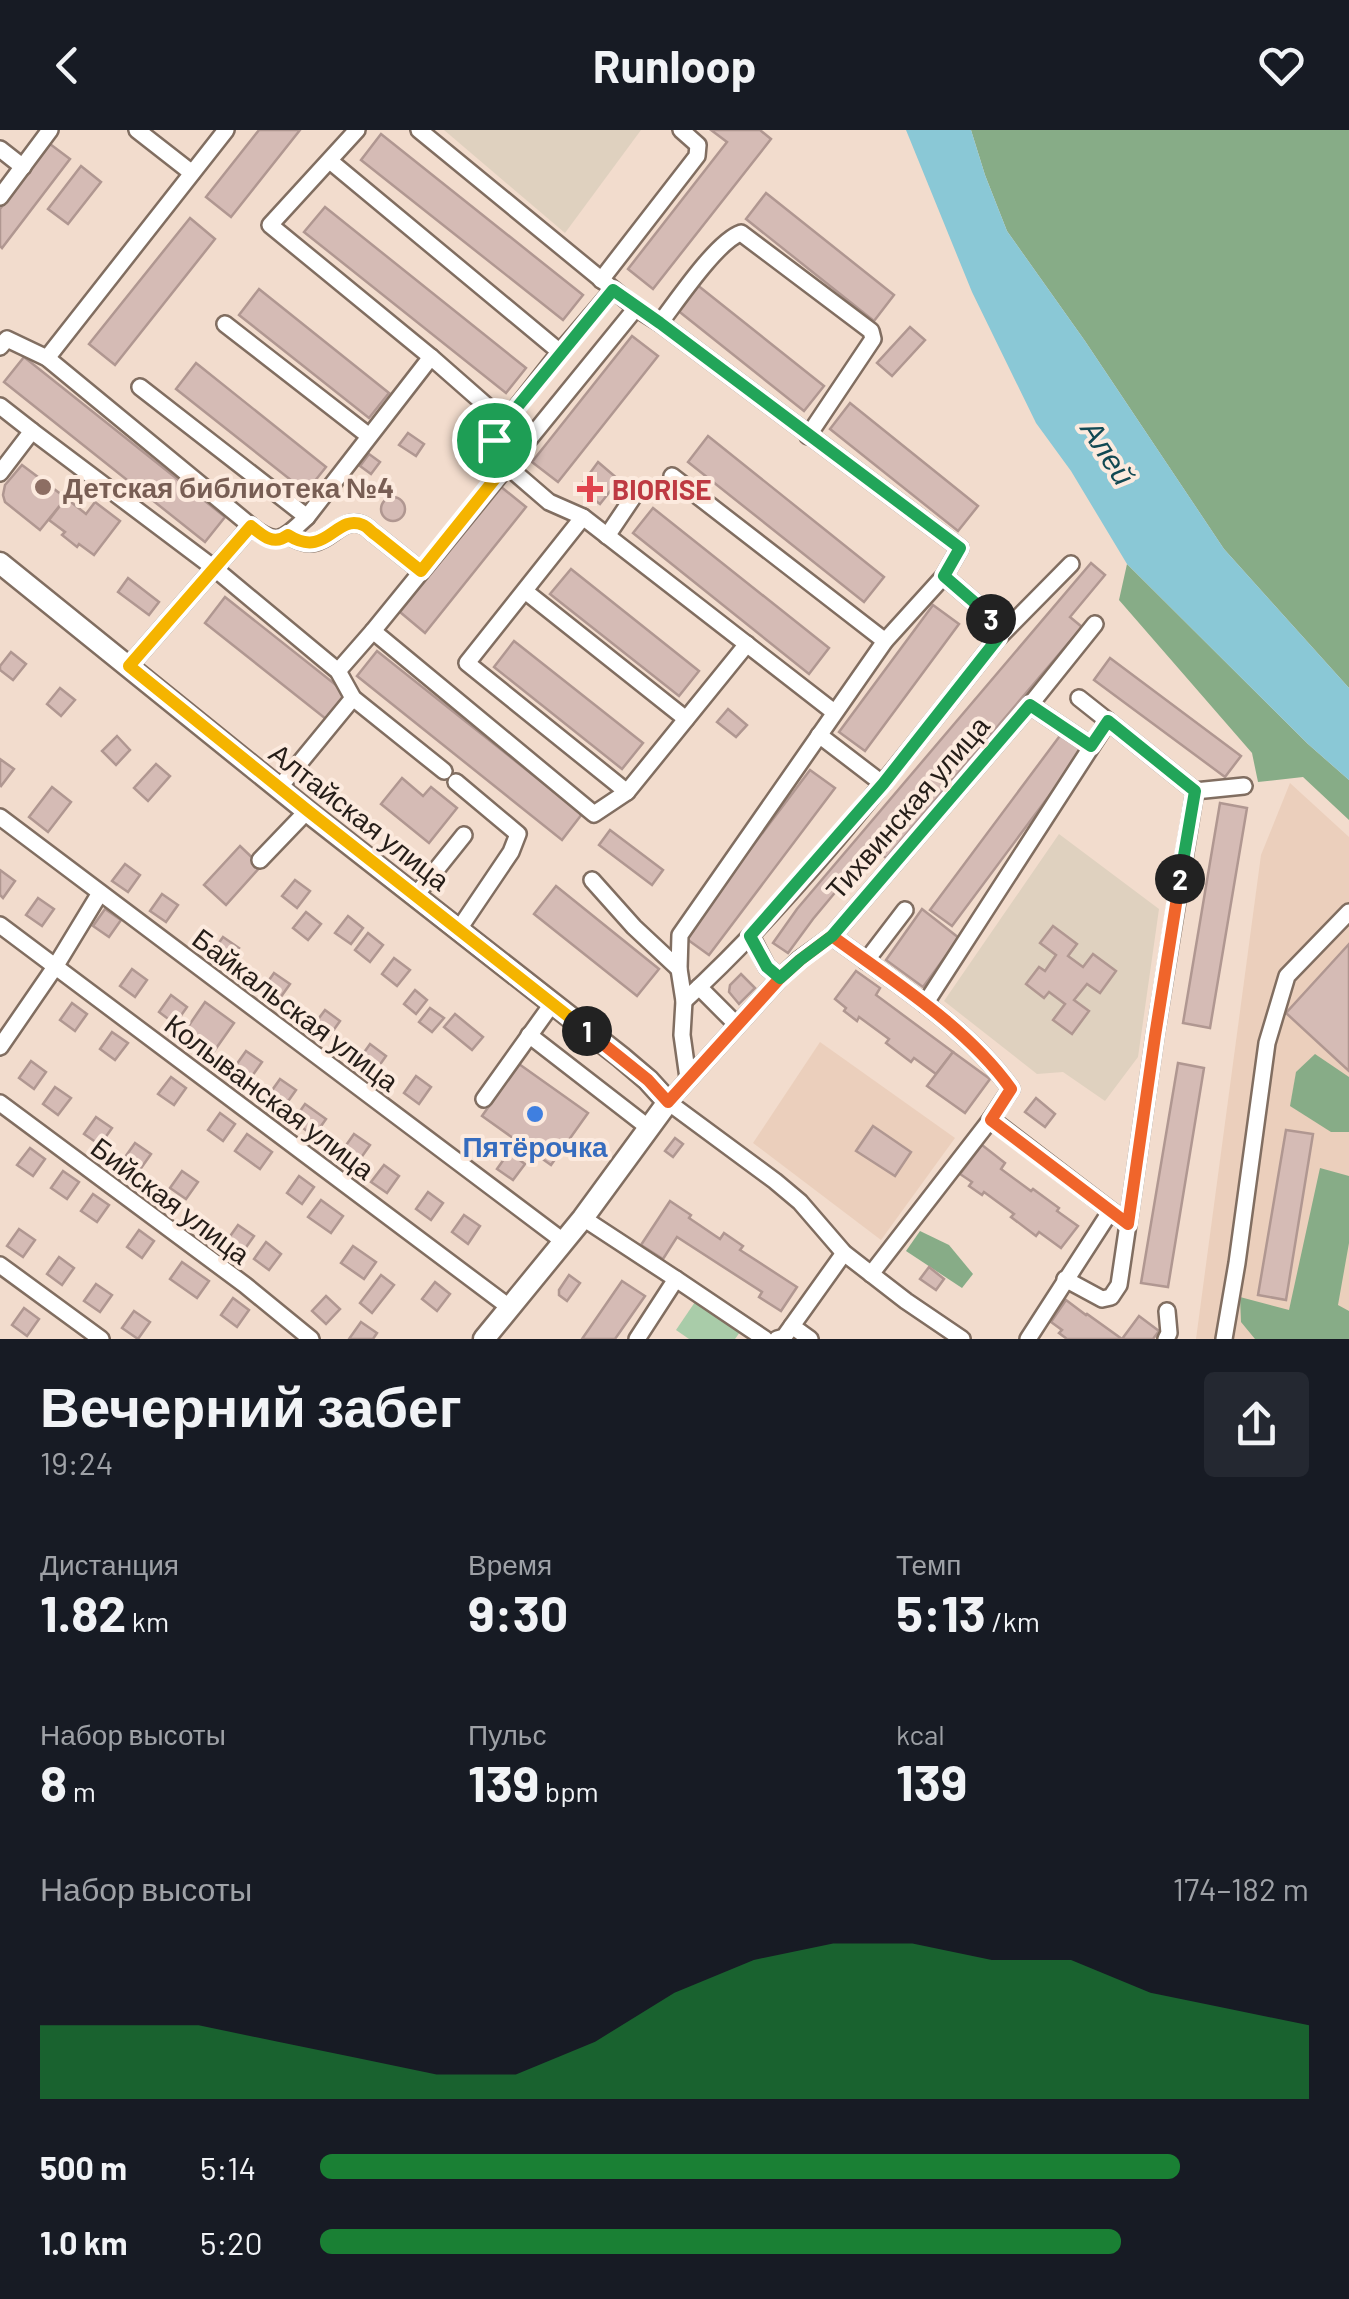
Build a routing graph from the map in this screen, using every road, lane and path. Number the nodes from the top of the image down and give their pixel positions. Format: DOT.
graph roads {
  1 [pos="50,130"];
  2 [pos="137,130"];
  3 [pos="226,130"];
  4 [pos="357,130"];
  5 [pos="419,130"];
  6 [pos="681,130"];
  7 [pos="0,149"];
  8 [pos="330,161"];
  9 [pos="23,167"];
  10 [pos="192,173"];
  11 [pos="0,198"];
  12 [pos="607,285"];
  13 [pos="636,308"];
  14 [pos="660,323"];
  15 [pos="225,324"];
  16 [pos="0,347"];
  17 [pos="560,352"];
  18 [pos="431,357"];
  19 [pos="47,358"];
  20 [pos="140,387"];
  21 [pos="0,406"];
  22 [pos="505,422"];
  23 [pos="32,430"];
  24 [pos="369,436"];
  25 [pos="808,436"];
  26 [pos="506,465"];
  27 [pos="0,473"];
  28 [pos="672,476"];
  29 [pos="638,490"];
  30 [pos="308,517"];
  31 [pos="584,517"];
  32 [pos="251,526"];
  33 [pos="288,535"];
  34 [pos="607,536"];
  35 [pos="0,563"];
  36 [pos="1071,564"];
  37 [pos="214,568"];
  38 [pos="421,571"];
  39 [pos="944,576"];
  40 [pos="525,591"];
  41 [pos="1095,624"];
  42 [pos="373,631"];
  43 [pos="998,638"];
  44 [pos="885,642"];
  45 [pos="747,644"];
  46 [pos="129,666"];
  47 [pos="338,671"];
  48 [pos="354,698"];
  49 [pos="1079,698"];
  50 [pos="1030,705"];
  51 [pos="834,712"];
  52 [pos="686,719"];
  53 [pos="1108,721"];
  54 [pos="819,735"];
  55 [pos="1091,746"];
  56 [pos="883,784"];
  57 [pos="1244,786"];
  58 [pos="280,788"];
  59 [pos="1195,791"];
  60 [pos="627,792"];
  61 [pos="307,810"];
  62 [pos="0,817"];
  63 [pos="464,834"];
  64 [pos="260,860"];
  65 [pos="592,880"];
  66 [pos="100,894"];
  67 [pos="416,895"];
  68 [pos="905,910"];
  69 [pos="1349,912"];
  70 [pos="0,925"];
  71 [pos="459,929"];
  72 [pos="750,936"];
  73 [pos="832,936"];
  74 [pos="866,961"];
  75 [pos="55,966"];
  76 [pos="679,970"];
  77 [pos="780,978"];
  78 [pos="699,987"];
  79 [pos="684,1001"];
  80 [pos="552,1004"];
  81 [pos="926,1004"];
  82 [pos="737,1025"];
  83 [pos="529,1035"];
  84 [pos="0,1048"];
  85 [pos="688,1078"];
  86 [pos="484,1099"];
  87 [pos="668,1102"];
  88 [pos="0,1103"];
  89 [pos="991,1120"];
  90 [pos="649,1128"];
  91 [pos="1110,1212"];
  92 [pos="582,1218"];
  93 [pos="1128,1224"];
  94 [pos="564,1241"];
  95 [pos="844,1254"];
  96 [pos="0,1265"];
  97 [pos="871,1274"];
  98 [pos="676,1279"];
  99 [pos="1065,1279"];
  100 [pos="509,1307"];
  101 [pos="1166,1311"];
  102 [pos="792,1326"];
  103 [pos="101,1339"];
  104 [pos="311,1339"];
  105 [pos="484,1339"];
  106 [pos="637,1339"];
  107 [pos="765,1339"];
  108 [pos="777,1339"];
  109 [pos="810,1339"];
  110 [pos="962,1339"];
  111 [pos="1028,1339"];
  112 [pos="1166,1339"];
  113 [pos="1224,1339"];
  1 -- 9 [label="street"];
  2 -- 10 [label="street"];
  3 -- 10 [label="street"];
  4 -- 8 [label="street"];
  5 -- 12 [label="street"];
  6 -- 12 [label="street"];
  7 -- 9 [label="street"];
  8 -- 17 [label="street"];
  8 -- 18 [label="street"];
  9 -- 11 [label="street"];
  10 -- 19 [label="street"];
  12 -- 13 [label="street"];
  12 -- 17 [label="street"];
  13 -- 14 [label="street"];
  13 -- 26 [label="street"];
  14 -- 25 [label="street"];
  14 -- 25 [label="street"];
  15 -- 24 [label="street"];
  16 -- 19 [label="street"];
  17 -- 22 [label="street"];
  18 -- 22 [label="street"];
  18 -- 24 [label="street"];
  19 -- 32 [label="street"];
  20 -- 30 [label="street"];
  21 -- 23 [label="street"];
  22 -- 26 [label="street"];
  23 -- 27 [label="street"];
  23 -- 37 [label="street"];
  24 -- 30 [label="street"];
  25 -- 39 [label="street"];
  26 -- 31 [label="street"];
  26 -- 38 [label="street"];
  28 -- 44 [label="street"];
  29 -- 34 [label="street"];
  30 -- 33 [label="street"];
  31 -- 34 [label="street"];
  31 -- 40 [label="street"];
  32 -- 33 [label="street"];
  32 -- 37 [label="street"];
  33 -- 38 [label="street"];
  34 -- 45 [label="street"];
  35 -- 46 [label="main road, Алтайская улица"];
  36 -- 43 [label="street"];
  37 -- 46 [label="street"];
  37 -- 47 [label="street"];
  38 -- 42 [label="street"];
  39 -- 43 [label="street"];
  39 -- 44 [label="street"];
  40 -- 52 [label="street"];
  40 -- 60 [label="street"];
  41 -- 50 [label="street, Тихвинская улица"];
  42 -- 47 [label="street"];
  42 -- 60 [label="street"];
  43 -- 56 [label="street"];
  44 -- 51 [label="street"];
  45 -- 51 [label="street"];
  45 -- 52 [label="street"];
  46 -- 58 [label="main road, Алтайская улица"];
  47 -- 48 [label="street"];
  48 -- 58 [label="street"];
  48 -- 71 [label="street"];
  49 -- 53 [label="street"];
  50 -- 55 [label="street"];
  50 -- 73 [label="street, Тихвинская улица"];
  51 -- 54 [label="street"];
  52 -- 60 [label="street"];
  53 -- 55 [label="street"];
  53 -- 59 [label="street"];
  54 -- 56 [label="street"];
  54 -- 76 [label="street"];
  55 -- 81 [label="street"];
  56 -- 72 [label="street"];
  57 -- 59 [label="street"];
  58 -- 61 [label="main road, Алтайская улица"];
  59 -- 93 [label="street"];
  61 -- 64 [label="street"];
  61 -- 67 [label="main road, Алтайская улица"];
  62 -- 66 [label="street, Байкальская улица"];
  63 -- 67 [label="street"];
  65 -- 76 [label="street"];
  66 -- 75 [label="street"];
  66 -- 94 [label="street, Байкальская улица"];
  67 -- 71 [label="main road, Алтайская улица"];
  68 -- 74 [label="street"];
  69 -- 113 [label="street"];
  70 -- 75 [label="street, Колыванская улица"];
  71 -- 80 [label="main road, Алтайская улица"];
  72 -- 77 [label="street"];
  72 -- 78 [label="street"];
  73 -- 74 [label="street"];
  73 -- 77 [label="street, Тихвинская улица"];
  74 -- 81 [label="street"];
  75 -- 84 [label="street"];
  75 -- 100 [label="street, Колыванская улица"];
  76 -- 79 [label="street"];
  77 -- 82 [label="street, Тихвинская улица"];
  78 -- 79 [label="street"];
  78 -- 82 [label="street"];
  79 -- 85 [label="street"];
  80 -- 83 [label="street"];
  80 -- 87 [label="main road, Алтайская улица"];
  81 -- 89 [label="street"];
  82 -- 85 [label="street, Тихвинская улица"];
  83 -- 86 [label="street"];
  83 -- 90 [label="street"];
  85 -- 87 [label="street, Тихвинская улица"];
  87 -- 90 [label="main road, Тихвинская улица"];
  87 -- 95 [label="street, Алтайская улица"];
  88 -- 104 [label="street, Бийская улица"];
  89 -- 91 [label="street"];
  89 -- 97 [label="street"];
  90 -- 92 [label="main road, Тихвинская улица"];
  91 -- 93 [label="street"];
  91 -- 99 [label="street"];
  92 -- 94 [label="main road, Тихвинская улица"];
  92 -- 98 [label="street"];
  93 -- 99 [label="street"];
  94 -- 100 [label="main road, Тихвинская улица"];
  95 -- 97 [label="street, Алтайская улица"];
  95 -- 102 [label="street"];
  96 -- 103 [label="street"];
  97 -- 110 [label="street, Алтайская улица"];
  98 -- 106 [label="street"];
  98 -- 107 [label="street"];
  99 -- 111 [label="street"];
  100 -- 105 [label="main road, Тихвинская улица"];
  101 -- 112 [label="street"];
  102 -- 108 [label="street"];
  102 -- 109 [label="street"];
}
